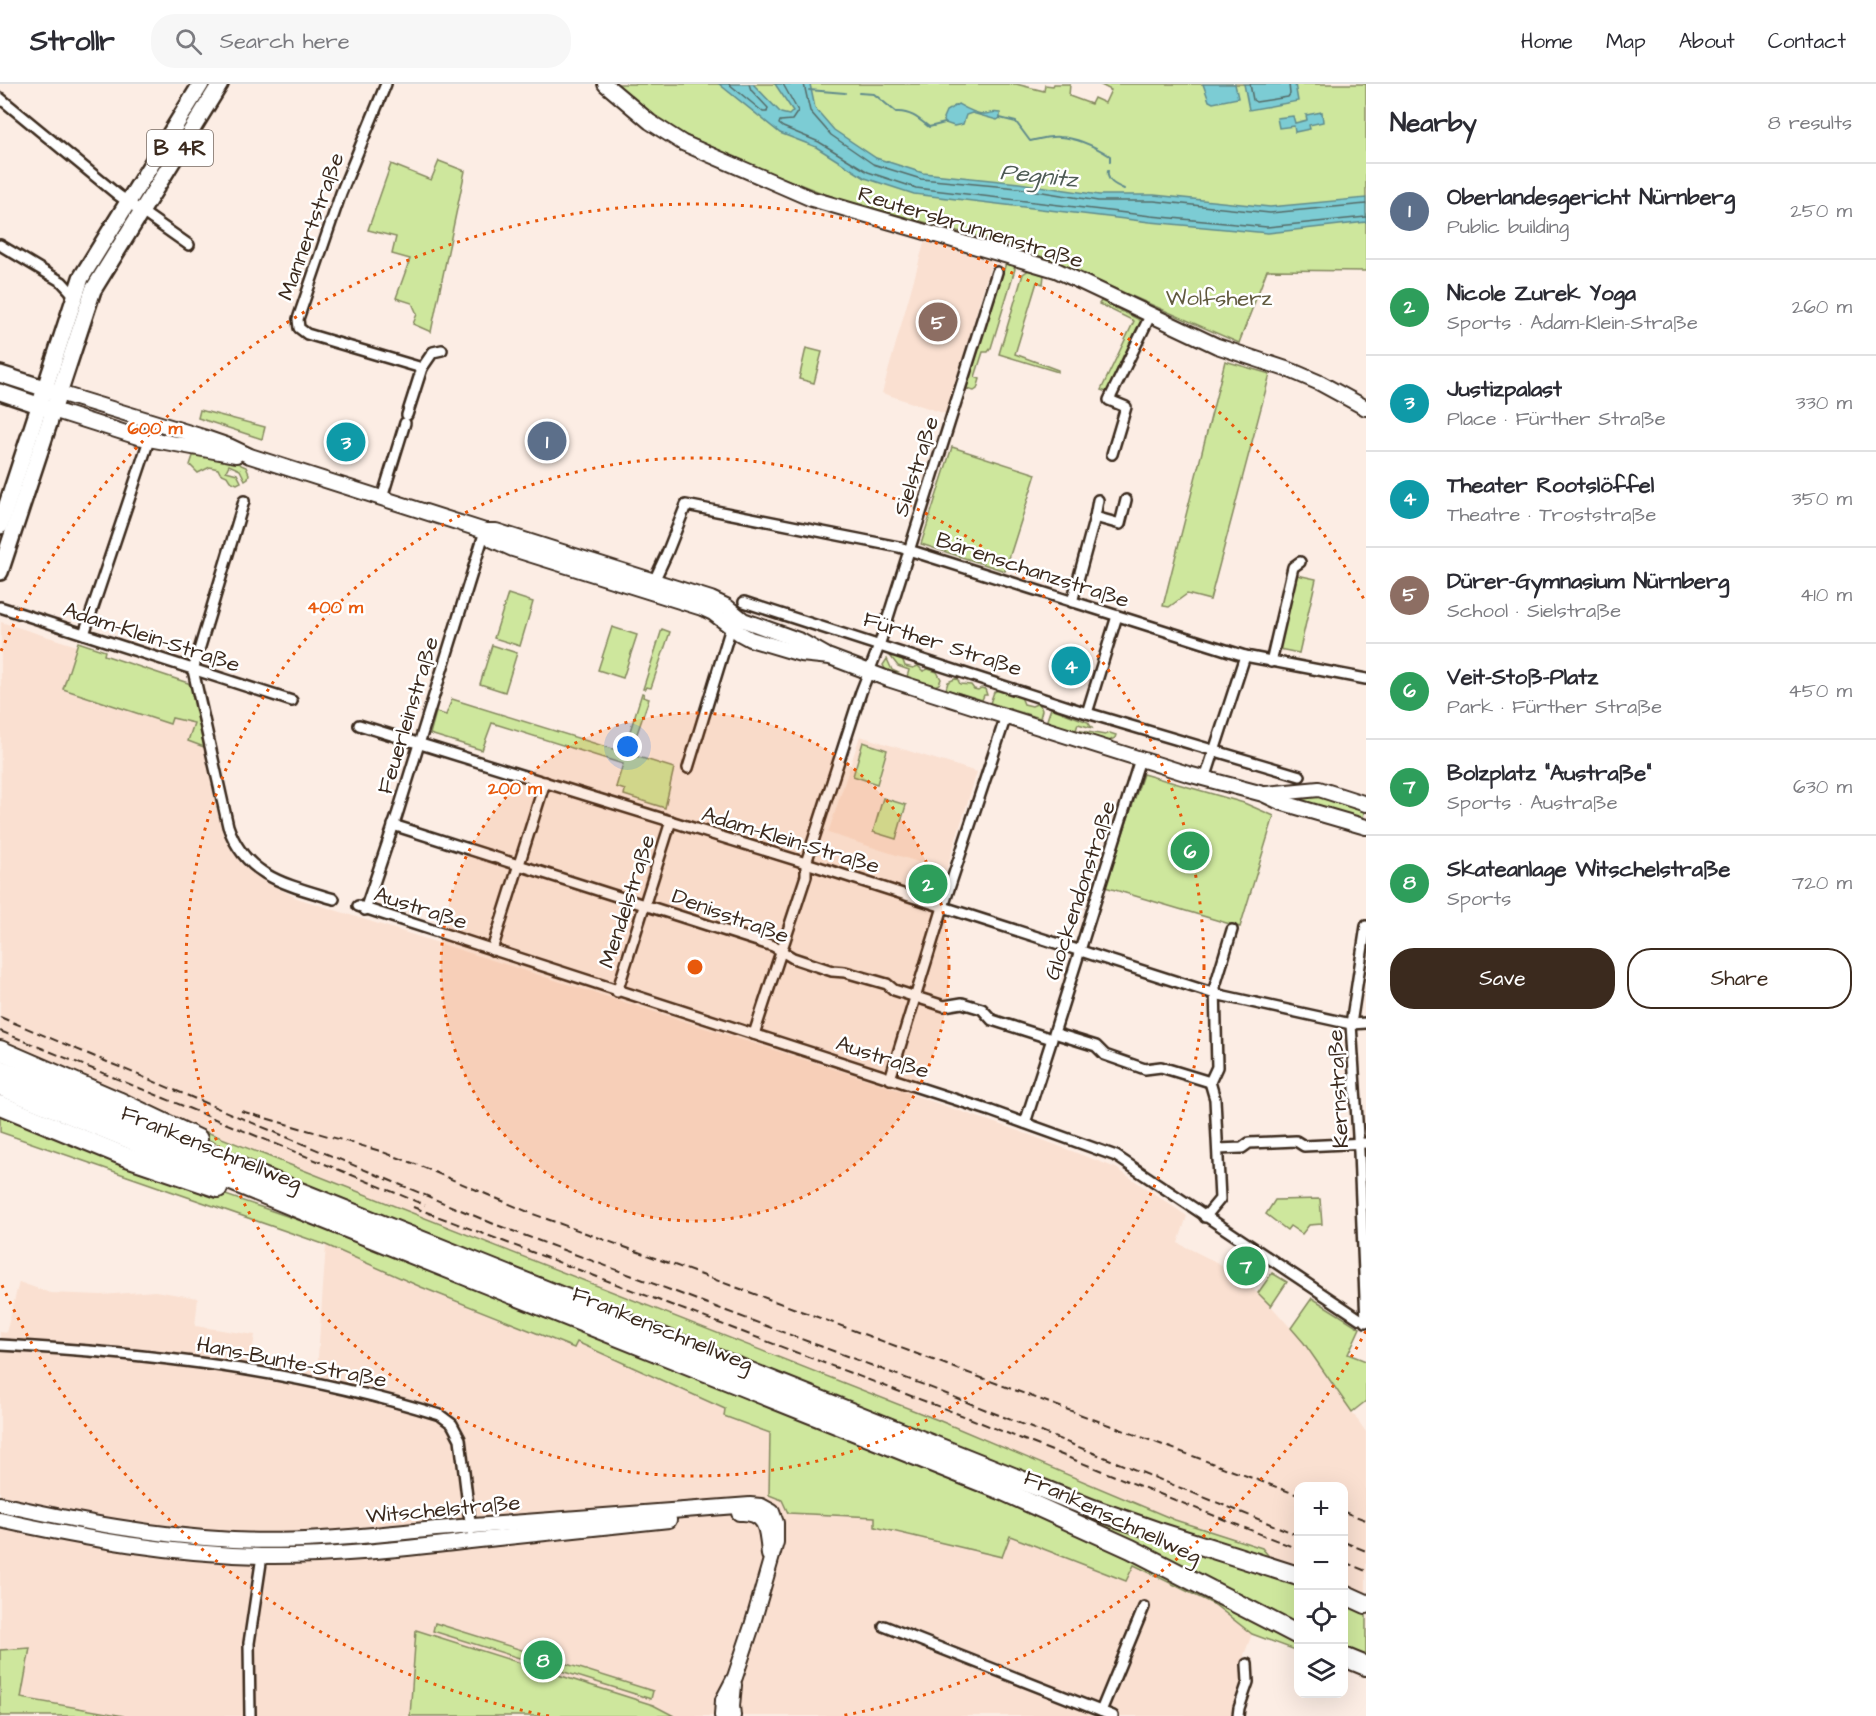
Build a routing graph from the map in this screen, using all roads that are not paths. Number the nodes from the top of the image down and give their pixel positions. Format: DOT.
graph roads {
  1 [pos="201,84"];
  2 [pos="220,84"];
  3 [pos="386,84"];
  4 [pos="605,84"];
  5 [pos="0,98"];
  6 [pos="127,203"];
  7 [pos="140,212"];
  8 [pos="0,245"];
  9 [pos="189,245"];
  10 [pos="997,272"];
  11 [pos="74,295"];
  12 [pos="1151,314"];
  13 [pos="442,350"];
  14 [pos="422,368"];
  15 [pos="0,374"];
  16 [pos="44,388"];
  17 [pos="0,392"];
  18 [pos="59,393"];
  19 [pos="46,407"];
  20 [pos="1366,408"];
  21 [pos="149,440"];
  22 [pos="1112,454"];
  23 [pos="250,456"];
  24 [pos="382,498"];
  25 [pos="1098,500"];
  26 [pos="1126,500"];
  27 [pos="244,501"];
  28 [pos="1095,518"];
  29 [pos="0,526"];
  30 [pos="485,531"];
  31 [pos="908,550"];
  32 [pos="1300,562"];
  33 [pos="0,572"];
  34 [pos="654,581"];
  35 [pos="744,602"];
  36 [pos="1072,602"];
  37 [pos="0,607"];
  38 [pos="1117,616"];
  39 [pos="733,621"];
  40 [pos="84,634"];
  41 [pos="879,646"];
  42 [pos="1245,656"];
  43 [pos="1271,662"];
  44 [pos="193,670"];
  45 [pos="869,671"];
  46 [pos="1366,679"];
  47 [pos="292,701"];
  48 [pos="1087,713"];
  49 [pos="1006,716"];
  50 [pos="359,725"];
  51 [pos="419,744"];
  52 [pos="1214,750"];
  53 [pos="1140,759"];
  54 [pos="688,768"];
  55 [pos="1300,776"];
  56 [pos="1205,779"];
  57 [pos="545,782"];
  58 [pos="1314,789"];
  59 [pos="1263,794"];
  60 [pos="1366,804"];
  61 [pos="1311,811"];
  62 [pos="671,821"];
  63 [pos="393,825"];
  64 [pos="1366,827"];
  65 [pos="806,863"];
  66 [pos="518,865"];
  67 [pos="334,899"];
  68 [pos="645,905"];
  69 [pos="943,907"];
  70 [pos="362,908"];
  71 [pos="1366,926"];
  72 [pos="1232,930"];
  73 [pos="492,950"];
  74 [pos="781,951"];
  75 [pos="1080,951"];
  76 [pos="617,992"];
  77 [pos="1215,994"];
  78 [pos="916,997"];
  79 [pos="1366,1023"];
  80 [pos="1352,1024"];
  81 [pos="754,1034"];
  82 [pos="1053,1036"];
  83 [pos="0,1050"];
  84 [pos="0,1069"];
  85 [pos="890,1079"];
  86 [pos="1210,1082"];
  87 [pos="0,1086"];
  88 [pos="0,1105"];
  89 [pos="1024,1123"];
  90 [pos="1362,1143"];
  91 [pos="1218,1149"];
  92 [pos="265,1178"];
  93 [pos="314,1215"];
  94 [pos="1205,1217"];
  95 [pos="1364,1321"];
  96 [pos="0,1345"];
  97 [pos="0,1504"];
  98 [pos="749,1508"];
  99 [pos="68,1519"];
  100 [pos="0,1520"];
  101 [pos="471,1526"];
  102 [pos="140,1531"];
  103 [pos="65,1534"];
  104 [pos="472,1541"];
  105 [pos="138,1546"];
  106 [pos="262,1556"];
  107 [pos="1294,1574"];
  108 [pos="1348,1596"];
  109 [pos="1366,1604"];
  110 [pos="1144,1606"];
  111 [pos="884,1626"];
  112 [pos="1294,1632"];
  113 [pos="1348,1659"];
  114 [pos="1247,1664"];
  115 [pos="1366,1666"];
  116 [pos="735,1677"];
  117 [pos="1101,1712"];
  118 [pos="250,1716"];
  119 [pos="722,1716"];
  120 [pos="733,1716"];
  121 [pos="1113,1716"];
  122 [pos="1238,1716"];
  1 -- 6 [label="main road, B 4R"];
  2 -- 7 [label="main road, B 4R"];
  3 -- 14 [label="street, Mannertstraße"];
  4 -- 12 [label="street, Reutersbrunnenstraße"];
  5 -- 6 [label="street"];
  6 -- 7 [label="street"];
  6 -- 11 [label="main road, B 4R"];
  7 -- 9 [label="street"];
  7 -- 18 [label="main road, B 4R"];
  8 -- 11 [label="street"];
  10 -- 31 [label="street, Sielstraße"];
  11 -- 16 [label="main road, B 4R"];
  12 -- 20 [label="street, Reutersbrunnenstraße"];
  12 -- 22 [label="street"];
  13 -- 14 [label="street"];
  14 -- 24 [label="street"];
  15 -- 16 [label="main road"];
  16 -- 18 [label="main road"];
  16 -- 19 [label="main road, B 4R"];
  17 -- 19 [label="main road"];
  18 -- 19 [label="main road, B 4R"];
  18 -- 23 [label="street"];
  19 -- 21 [label="street"];
  19 -- 29 [label="main road, B 4R"];
  19 -- 33 [label="main road, B 4R"];
  21 -- 23 [label="street"];
  21 -- 40 [label="street"];
  23 -- 24 [label="street"];
  24 -- 30 [label="street"];
  25 -- 28 [label="street"];
  26 -- 28 [label="street"];
  27 -- 44 [label="street"];
  28 -- 36 [label="street"];
  30 -- 34 [label="street"];
  30 -- 39 [label="street"];
  30 -- 51 [label="street, Feuerleinstraße"];
  31 -- 34 [label="street, Bärenschanzstraße"];
  31 -- 36 [label="street, Bärenschanzstraße"];
  31 -- 41 [label="street, Sielstraße"];
  32 -- 43 [label="street"];
  34 -- 39 [label="street"];
  35 -- 41 [label="street, Fürther Straße"];
  36 -- 38 [label="street, Bärenschanzstraße"];
  37 -- 40 [label="street, Adam-Klein-Straße"];
  38 -- 42 [label="street, Bärenschanzstraße"];
  38 -- 48 [label="street"];
  39 -- 45 [label="street"];
  39 -- 54 [label="street"];
  40 -- 44 [label="street, Adam-Klein-Straße"];
  41 -- 45 [label="street, Sielstraße"];
  41 -- 48 [label="street, Fürther Straße"];
  42 -- 43 [label="street, Bärenschanzstraße"];
  42 -- 52 [label="street"];
  43 -- 46 [label="street, Bärenschanzstraße"];
  44 -- 47 [label="street, Adam-Klein-Straße"];
  44 -- 67 [label="street"];
  45 -- 49 [label="street"];
  45 -- 65 [label="street, Sielstraße"];
  48 -- 52 [label="street, Fürther Straße"];
  49 -- 53 [label="street"];
  49 -- 69 [label="street"];
  50 -- 51 [label="street, Adam-Klein-Straße"];
  51 -- 57 [label="street, Adam-Klein-Straße"];
  51 -- 63 [label="street, Feuerleinstraße"];
  52 -- 55 [label="street, Fürther Straße"];
  52 -- 56 [label="street"];
  53 -- 56 [label="street"];
  53 -- 75 [label="street, Glockendonstraße"];
  56 -- 59 [label="street"];
  57 -- 62 [label="street, Adam-Klein-Straße"];
  57 -- 66 [label="street"];
  58 -- 59 [label="street"];
  58 -- 60 [label="street"];
  58 -- 61 [label="street"];
  59 -- 61 [label="street"];
  61 -- 64 [label="street"];
  62 -- 65 [label="street, Adam-Klein-Straße"];
  62 -- 68 [label="street, Mendelstraße"];
  63 -- 66 [label="street, Denisstraße"];
  63 -- 70 [label="street, Feuerleinstraße"];
  65 -- 69 [label="street, Adam-Klein-Straße"];
  65 -- 74 [label="street, Sielstraße"];
  66 -- 68 [label="street, Denisstraße"];
  66 -- 73 [label="street"];
  68 -- 74 [label="street, Denisstraße"];
  68 -- 76 [label="street, Mendelstraße"];
  69 -- 75 [label="street, Adam-Klein-Straße"];
  69 -- 78 [label="street"];
  70 -- 73 [label="street, Austraße"];
  71 -- 80 [label="street, Kernstraße"];
  72 -- 77 [label="street"];
  73 -- 76 [label="street, Austraße"];
  74 -- 78 [label="street, Denisstraße"];
  74 -- 81 [label="street, Sielstraße"];
  75 -- 77 [label="street, Adam-Klein-Straße"];
  75 -- 82 [label="street, Glockendonstraße"];
  76 -- 81 [label="street, Austraße"];
  77 -- 80 [label="street, Adam-Klein-Straße"];
  77 -- 86 [label="street"];
  78 -- 82 [label="street, Denisstraße"];
  78 -- 85 [label="street"];
  79 -- 80 [label="street, Adam-Klein-Straße"];
  80 -- 90 [label="street, Kernstraße"];
  81 -- 85 [label="street, Austraße"];
  82 -- 86 [label="street, Denisstraße"];
  82 -- 89 [label="street, Glockendonstraße"];
  83 -- 92 [label="highway"];
  84 -- 92 [label="highway, Frankenschnellweg"];
  85 -- 89 [label="street, Austraße"];
  86 -- 91 [label="street"];
  87 -- 93 [label="highway, Frankenschnellweg"];
  88 -- 93 [label="highway"];
  89 -- 94 [label="street, Austraße"];
  90 -- 91 [label="street"];
  90 -- 95 [label="street, Kernstraße"];
  91 -- 94 [label="street"];
  92 -- 107 [label="highway, Frankenschnellweg"];
  93 -- 112 [label="highway, Frankenschnellweg"];
  94 -- 95 [label="street, Austraße"];
  96 -- 101 [label="street, Hans-Bunte-Straße"];
  97 -- 99 [label="street, Witschelstraße"];
  98 -- 101 [label="street, Witschelstraße"];
  98 -- 104 [label="street, Witschelstraße"];
  98 -- 116 [label="street"];
  99 -- 102 [label="street, Witschelstraße"];
  99 -- 103 [label="street"];
  100 -- 103 [label="street, Witschelstraße"];
  101 -- 102 [label="street, Witschelstraße"];
  101 -- 104 [label="street, Hans-Bunte-Straße"];
  102 -- 105 [label="street"];
  103 -- 105 [label="street, Witschelstraße"];
  104 -- 106 [label="street, Witschelstraße"];
  105 -- 106 [label="street, Witschelstraße"];
  106 -- 118 [label="street"];
  108 -- 109 [label="highway"];
  110 -- 117 [label="street"];
  111 -- 117 [label="street"];
  113 -- 115 [label="highway"];
  114 -- 122 [label="street"];
  116 -- 119 [label="street"];
  116 -- 120 [label="street"];
  117 -- 121 [label="street"];
}
